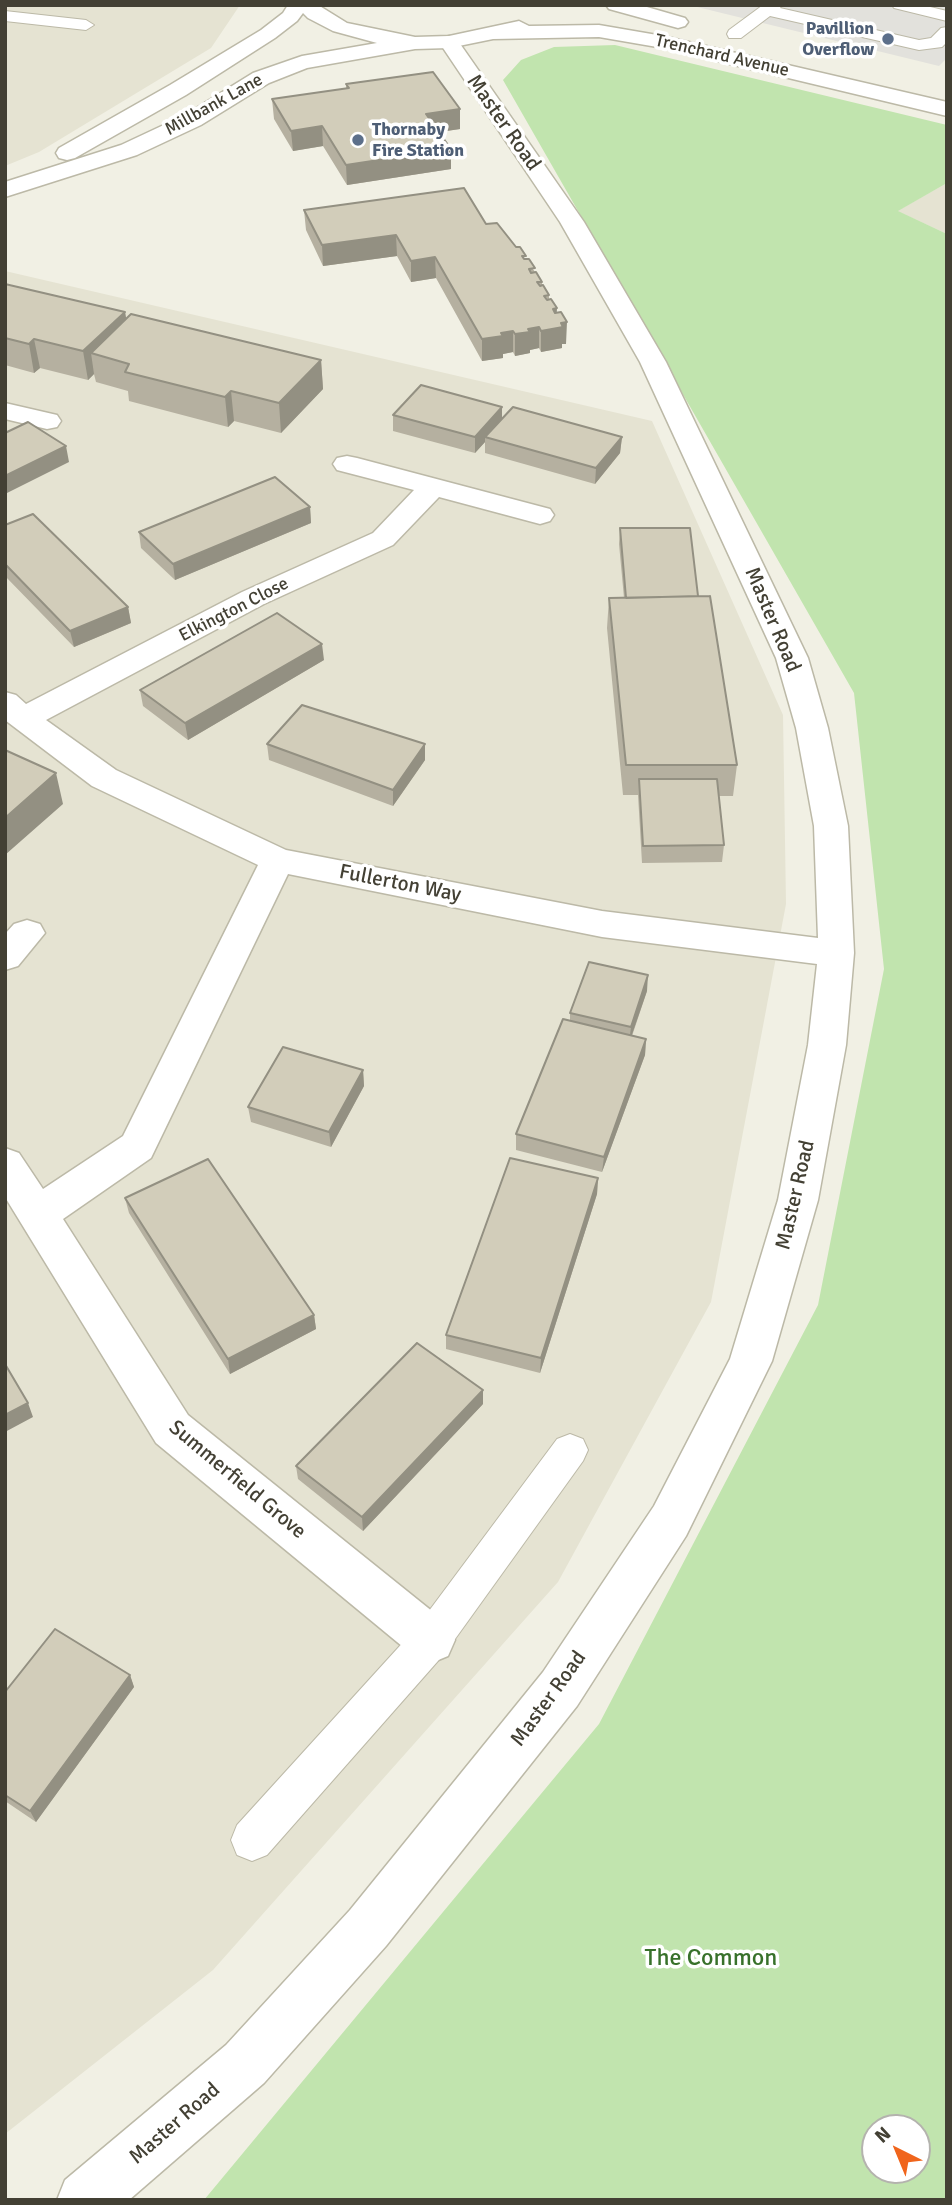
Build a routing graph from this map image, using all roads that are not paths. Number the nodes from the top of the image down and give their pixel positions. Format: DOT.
graph roads {
  1 [pos="298,5"];
  2 [pos="307,5"];
  3 [pos="616,5"];
  4 [pos="900,5"];
  5 [pos="771,8"];
  6 [pos="810,11"];
  7 [pos="543,13"];
  8 [pos="5,16"];
  9 [pos="947,16"];
  10 [pos="86,25"];
  11 [pos="947,32"];
  12 [pos="495,33"];
  13 [pos="735,34"];
  14 [pos="761,40"];
  15 [pos="432,42"];
  16 [pos="947,109"];
  17 [pos="12,188"];
  18 [pos="5,411"];
  19 [pos="47,421"];
  20 [pos="347,464"];
  21 [pos="433,487"];
  22 [pos="540,515"];
  23 [pos="14,711"];
  24 [pos="278,860"];
  25 [pos="835,953"];
  26 [pos="5,1164"];
  27 [pos="38,1214"];
  28 [pos="570,1450"];
  29 [pos="431,1640"];
  30 [pos="253,1840"];
  31 [pos="85,2200"];
  1 -- 17 [label="street, Millbank Lane"];
  2 -- 15 [label="street"];
  3 -- 13 [label="street, Trenchard Avenue"];
  4 -- 9 [label="lane"];
  5 -- 6 [label="lane"];
  5 -- 13 [label="lane"];
  6 -- 11 [label="lane"];
  7 -- 12 [label="street"];
  8 -- 10 [label="lane"];
  12 -- 15 [label="street, Millbank Lane"];
  12 -- 16 [label="street, Trenchard Avenue"];
  13 -- 14 [label="street, Trenchard Avenue"];
  15 -- 17 [label="street, Millbank Lane"];
  15 -- 25 [label="street, Master Road"];
  18 -- 19 [label="street"];
  20 -- 21 [label="street"];
  21 -- 22 [label="street"];
  21 -- 23 [label="street, Elkington Close"];
  23 -- 24 [label="street, Fullerton Way"];
  24 -- 25 [label="street, Fullerton Way"];
  24 -- 27 [label="street"];
  25 -- 31 [label="street, Master Road"];
  26 -- 27 [label="street, Summerfield Grove"];
  27 -- 29 [label="street, Summerfield Grove"];
  28 -- 29 [label="lane"];
  29 -- 30 [label="lane"];
}
